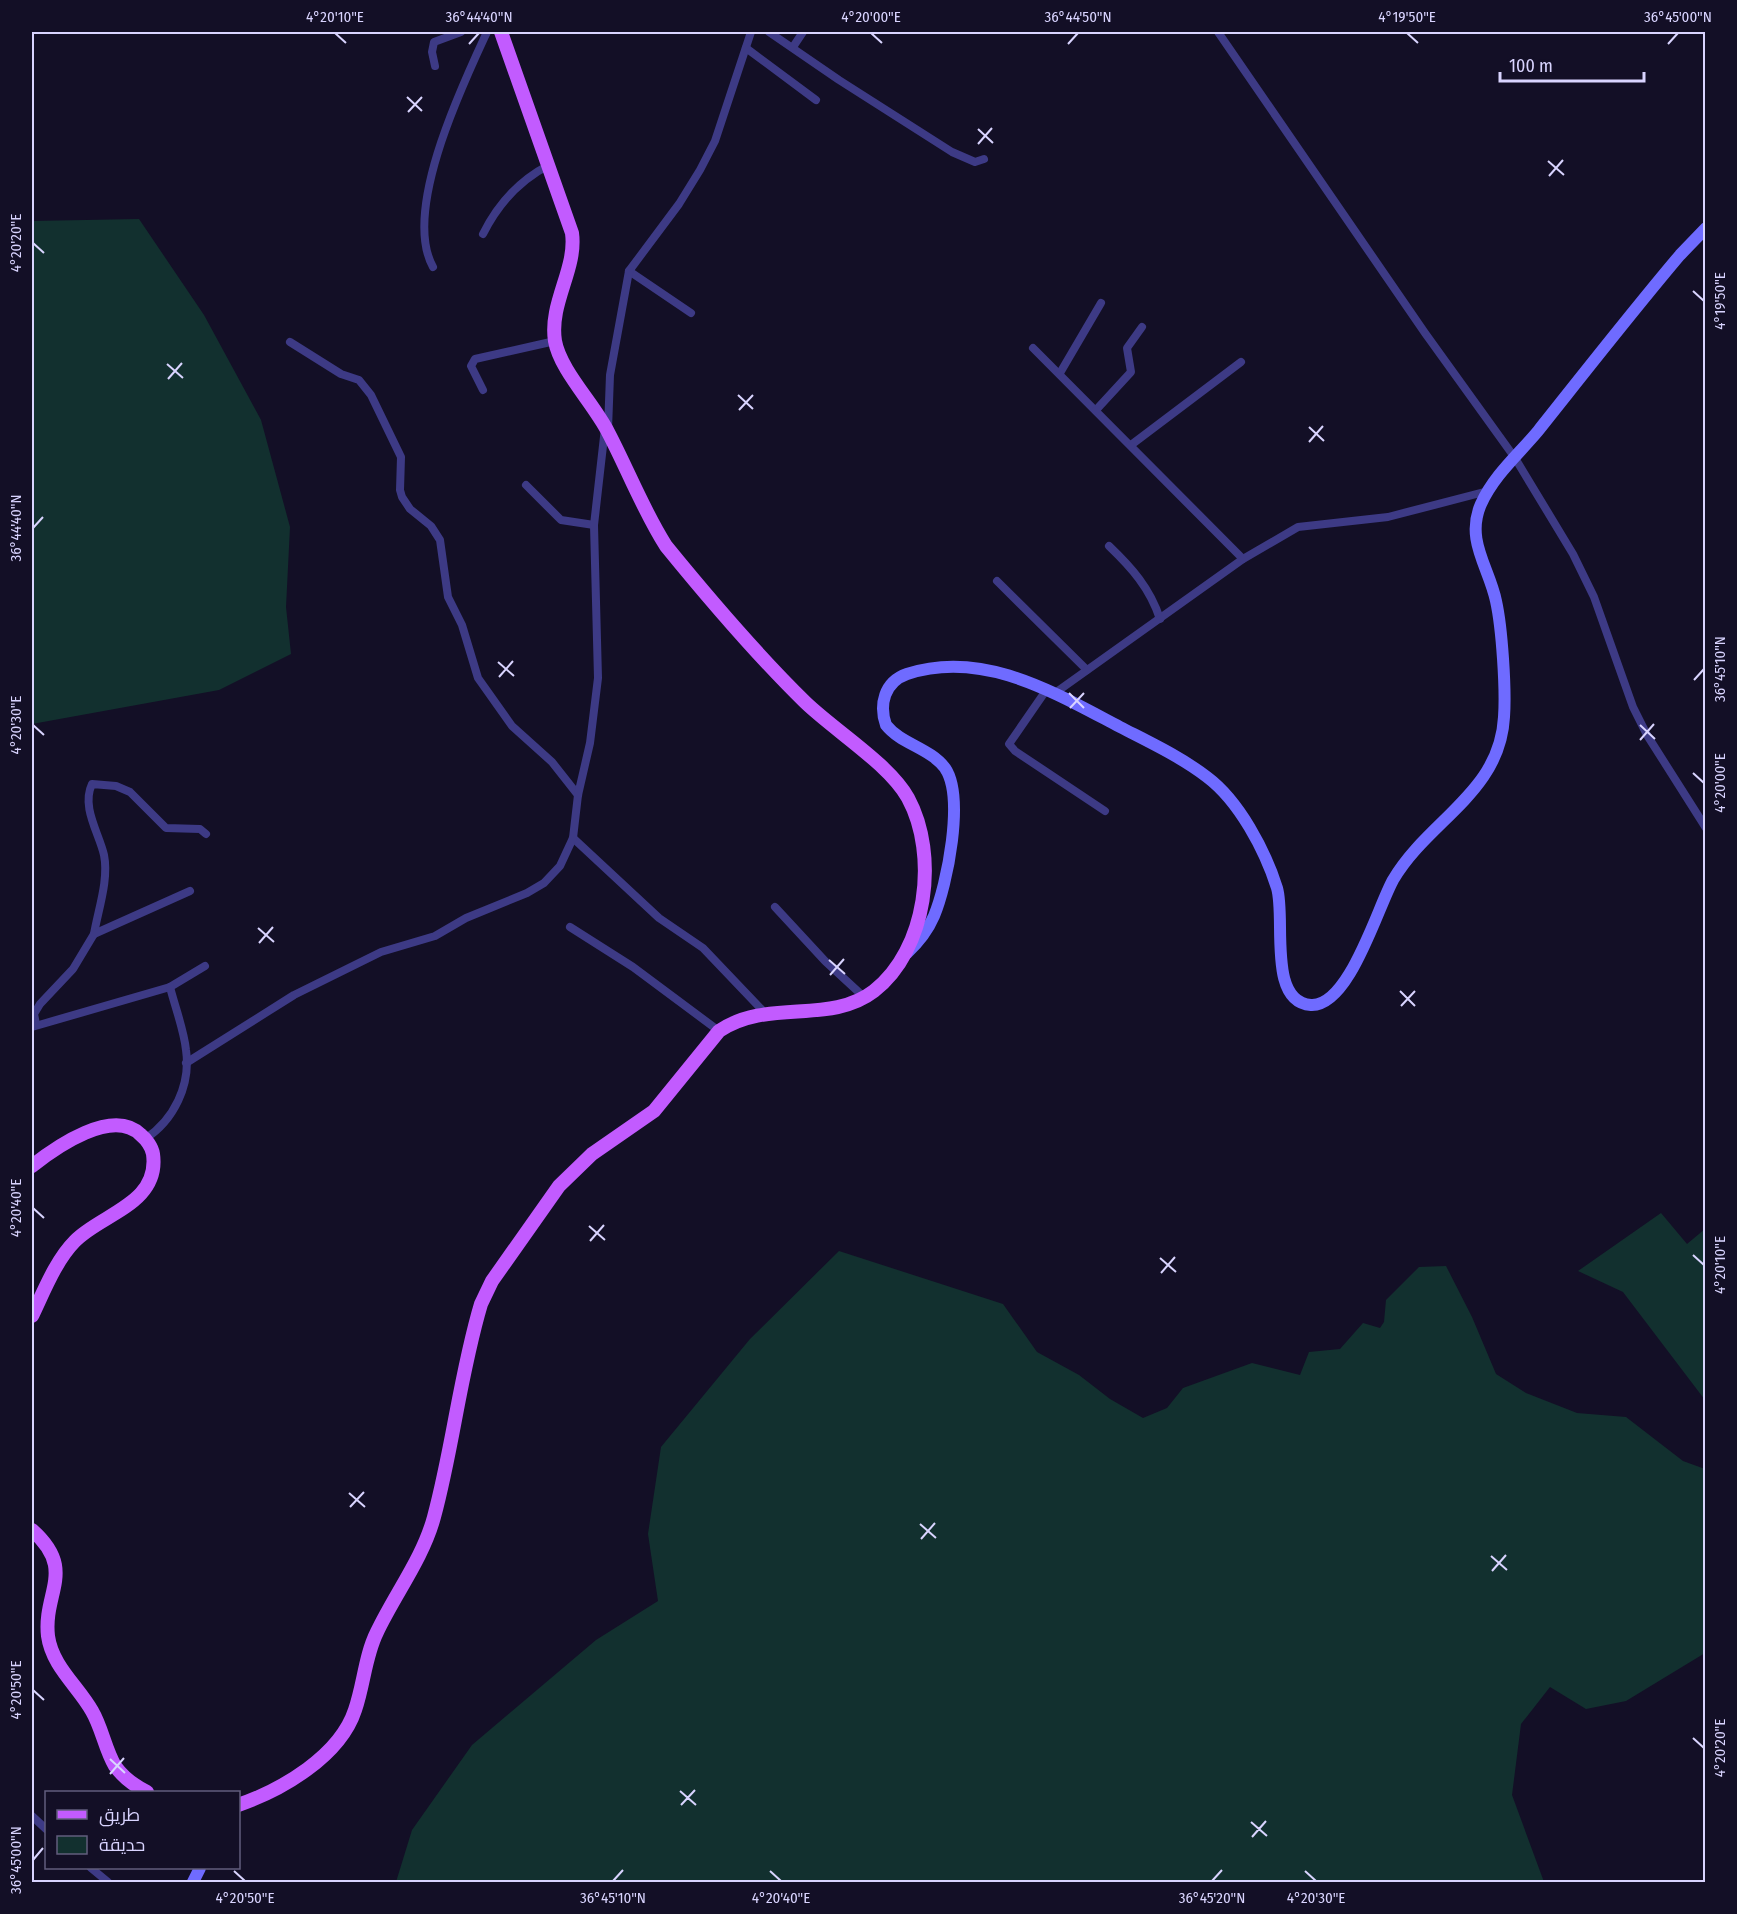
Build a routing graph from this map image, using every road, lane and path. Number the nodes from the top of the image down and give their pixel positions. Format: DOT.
graph roads {
  1 [pos="461,32"];
  2 [pos="488,32"];
  3 [pos="501,32"];
  4 [pos="751,32"];
  5 [pos="769,32"];
  6 [pos="803,32"];
  7 [pos="1218,32"];
  8 [pos="793,47"];
  9 [pos="746,48"];
  10 [pos="435,66"];
  11 [pos="816,100"];
  12 [pos="984,159"];
  13 [pos="549,165"];
  14 [pos="1706,228"];
  15 [pos="483,234"];
  16 [pos="433,267"];
  17 [pos="629,270"];
  18 [pos="1101,303"];
  19 [pos="691,313"];
  20 [pos="1142,327"];
  21 [pos="555,341"];
  22 [pos="290,342"];
  23 [pos="1033,348"];
  24 [pos="1241,363"];
  25 [pos="1060,373"];
  26 [pos="483,390"];
  27 [pos="1096,410"];
  28 [pos="606,429"];
  29 [pos="1131,446"];
  30 [pos="1515,458"];
  31 [pos="526,485"];
  32 [pos="1488,491"];
  33 [pos="594,525"];
  34 [pos="1109,546"];
  35 [pos="1243,559"];
  36 [pos="998,581"];
  37 [pos="1160,619"];
  38 [pos="1087,670"];
  39 [pos="1052,691"];
  40 [pos="578,795"];
  41 [pos="1104,811"];
  42 [pos="1706,828"];
  43 [pos="206,834"];
  44 [pos="573,838"];
  45 [pos="190,891"];
  46 [pos="775,907"];
  47 [pos="570,927"];
  48 [pos="94,934"];
  49 [pos="903,955"];
  50 [pos="205,966"];
  51 [pos="170,987"];
  52 [pos="864,997"];
  53 [pos="765,1012"];
  54 [pos="34,1026"];
  55 [pos="719,1031"];
  56 [pos="186,1063"];
  57 [pos="145,1139"];
  58 [pos="32,1166"];
  59 [pos="32,1316"];
  60 [pos="32,1530"];
  61 [pos="145,1791"];
  62 [pos="240,1804"];
  63 [pos="32,1816"];
  64 [pos="45,1828"];
  65 [pos="92,1869"];
  66 [pos="108,1882"];
  1 -- 10 [label="street"];
  2 -- 16 [label="street"];
  3 -- 13 [label="main road"];
  4 -- 9 [label="street"];
  5 -- 8 [label="street"];
  6 -- 8 [label="street"];
  7 -- 30 [label="street"];
  8 -- 12 [label="street"];
  9 -- 11 [label="street"];
  9 -- 17 [label="street"];
  13 -- 15 [label="street"];
  13 -- 21 [label="main road"];
  14 -- 30 [label="main road"];
  17 -- 19 [label="street"];
  17 -- 28 [label="street"];
  18 -- 25 [label="street"];
  20 -- 27 [label="street"];
  21 -- 26 [label="street"];
  21 -- 28 [label="main road"];
  22 -- 40 [label="street"];
  23 -- 25 [label="street"];
  24 -- 29 [label="street"];
  25 -- 27 [label="street"];
  27 -- 29 [label="street"];
  28 -- 33 [label="street"];
  28 -- 49 [label="main road"];
  29 -- 35 [label="street"];
  30 -- 32 [label="main road"];
  30 -- 42 [label="street"];
  31 -- 33 [label="street"];
  32 -- 35 [label="street"];
  32 -- 39 [label="main road"];
  33 -- 40 [label="street"];
  34 -- 37 [label="street"];
  35 -- 37 [label="street"];
  36 -- 38 [label="street"];
  37 -- 38 [label="street"];
  38 -- 39 [label="street"];
  39 -- 41 [label="street"];
  39 -- 49 [label="main road"];
  40 -- 44 [label="street"];
  43 -- 48 [label="street"];
  44 -- 53 [label="street"];
  44 -- 56 [label="street"];
  45 -- 48 [label="street"];
  46 -- 52 [label="street"];
  47 -- 55 [label="street"];
  48 -- 54 [label="street"];
  49 -- 52 [label="main road"];
  50 -- 51 [label="street"];
  51 -- 54 [label="street"];
  51 -- 56 [label="street"];
  52 -- 53 [label="main road"];
  53 -- 55 [label="main road"];
  55 -- 62 [label="main road"];
  56 -- 57 [label="street"];
  57 -- 58 [label="main road"];
  57 -- 59 [label="main road"];
  60 -- 61 [label="main road"];
  63 -- 64 [label="street"];
  65 -- 66 [label="street"];
}
